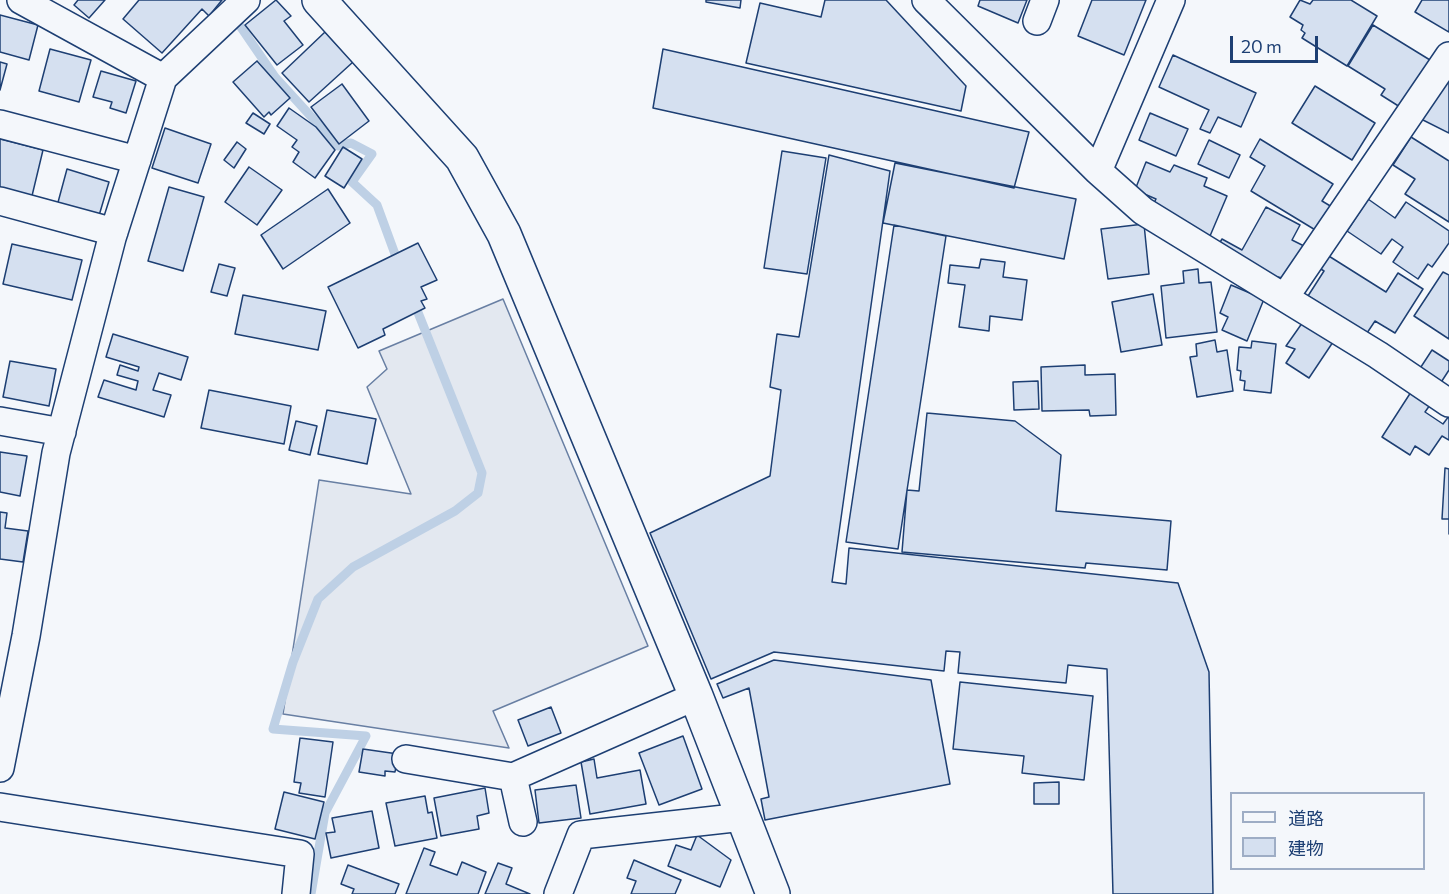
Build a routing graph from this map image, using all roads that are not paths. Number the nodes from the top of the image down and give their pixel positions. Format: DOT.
graph roads {
  1 [pos="21,0"];
  2 [pos="246,0"];
  3 [pos="319,0"];
  4 [pos="926,0"];
  5 [pos="1171,0"];
  6 [pos="950,10"];
  7 [pos="1449,56"];
  8 [pos="163,78"];
  9 [pos="0,124"];
  10 [pos="137,160"];
  11 [pos="1098,171"];
  12 [pos="0,201"];
  13 [pos="114,232"];
  14 [pos="1285,297"];
  15 [pos="1449,403"];
  16 [pos="0,421"];
  17 [pos="62,432"];
  18 [pos="696,696"];
  19 [pos="406,759"];
  20 [pos="0,768"];
  21 [pos="513,777"];
  22 [pos="0,807"];
  23 [pos="743,817"];
  24 [pos="523,822"];
  25 [pos="296,894"];
  26 [pos="558,894"];
  27 [pos="773,894"];
  1 -- 8 [label="street"];
  2 -- 8 [label="street"];
  3 -- 18 [label="street"];
  4 -- 6 [label="street"];
  5 -- 11 [label="street"];
  6 -- 11 [label="street"];
  7 -- 14 [label="street"];
  8 -- 10 [label="street"];
  9 -- 10 [label="street"];
  10 -- 13 [label="street"];
  11 -- 14 [label="street"];
  12 -- 13 [label="street"];
  13 -- 17 [label="street"];
  14 -- 15 [label="street"];
  16 -- 17 [label="street"];
  17 -- 20 [label="street"];
  18 -- 21 [label="street"];
  18 -- 23 [label="street"];
  19 -- 21 [label="street"];
  21 -- 24 [label="street"];
  22 -- 25 [label="street"];
  23 -- 26 [label="street"];
  23 -- 27 [label="street"];
}
